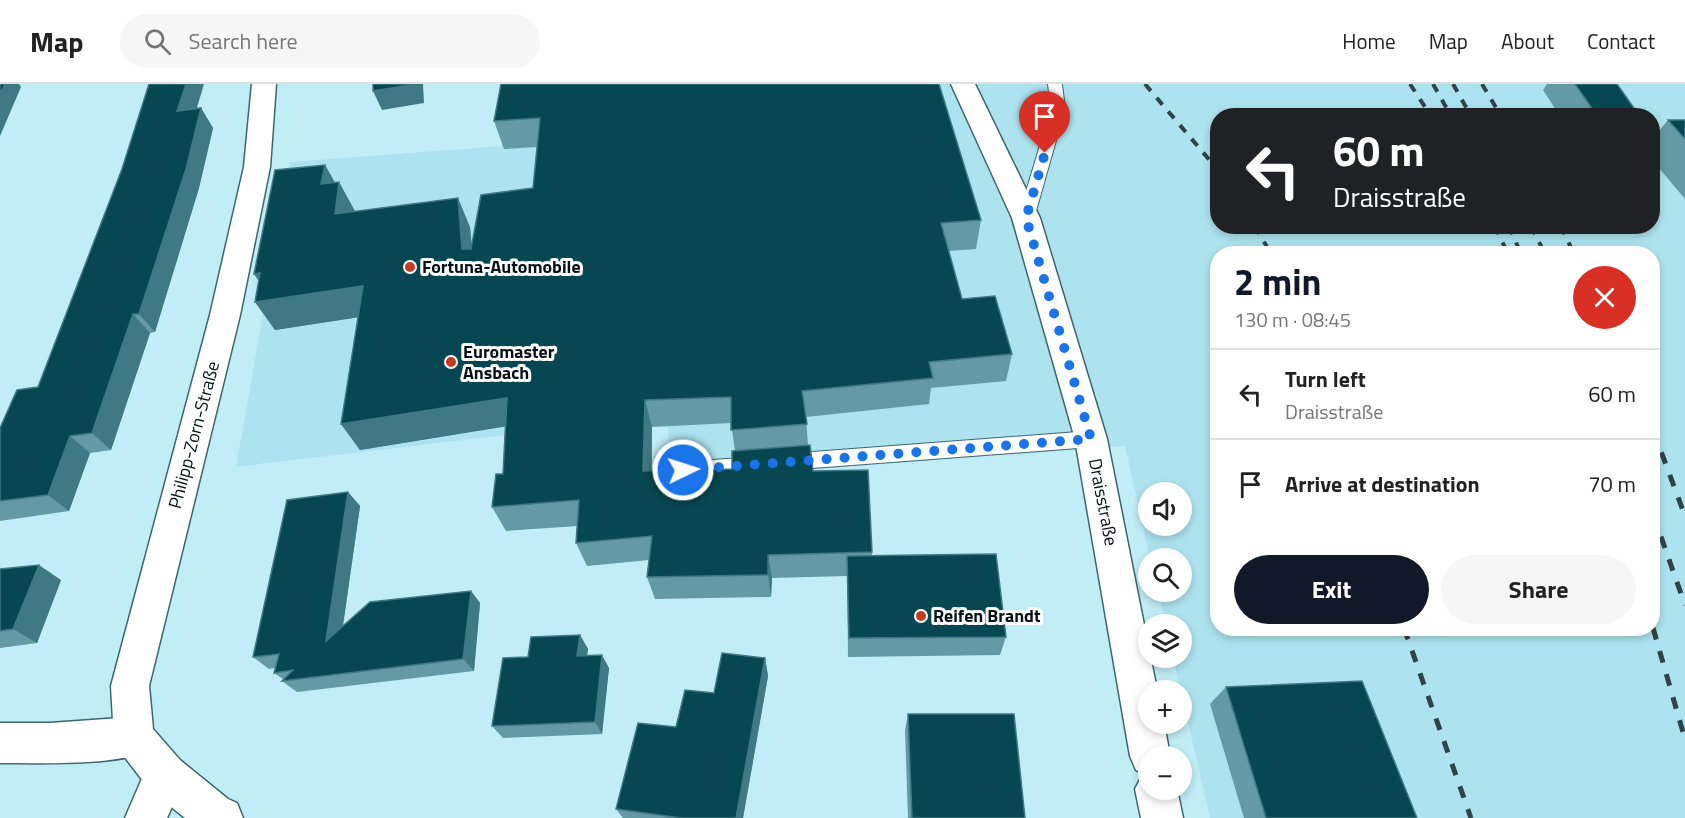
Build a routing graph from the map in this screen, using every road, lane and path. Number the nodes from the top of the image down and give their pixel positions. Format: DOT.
graph roads {
  1 [pos="264,84"];
  2 [pos="963,84"];
  3 [pos="1056,84"];
  4 [pos="1026,218"];
  5 [pos="1091,439"];
  6 [pos="683,470"];
  7 [pos="134,737"];
  8 [pos="0,743"];
  9 [pos="1148,746"];
  10 [pos="165,775"];
  11 [pos="1158,800"];
  12 [pos="146,818"];
  13 [pos="222,818"];
  14 [pos="1162,818"];
  1 -- 7 [label="street, Philipp-Zorn-Straße"];
  2 -- 4 [label="street, Draisstraße"];
  3 -- 4 [label="lane"];
  4 -- 5 [label="street, Draisstraße"];
  5 -- 6 [label="lane"];
  5 -- 9 [label="street, Draisstraße"];
  7 -- 8 [label="street"];
  7 -- 10 [label="street"];
  10 -- 12 [label="street"];
  10 -- 13 [label="street"];
  11 -- 14 [label="street"];
}
